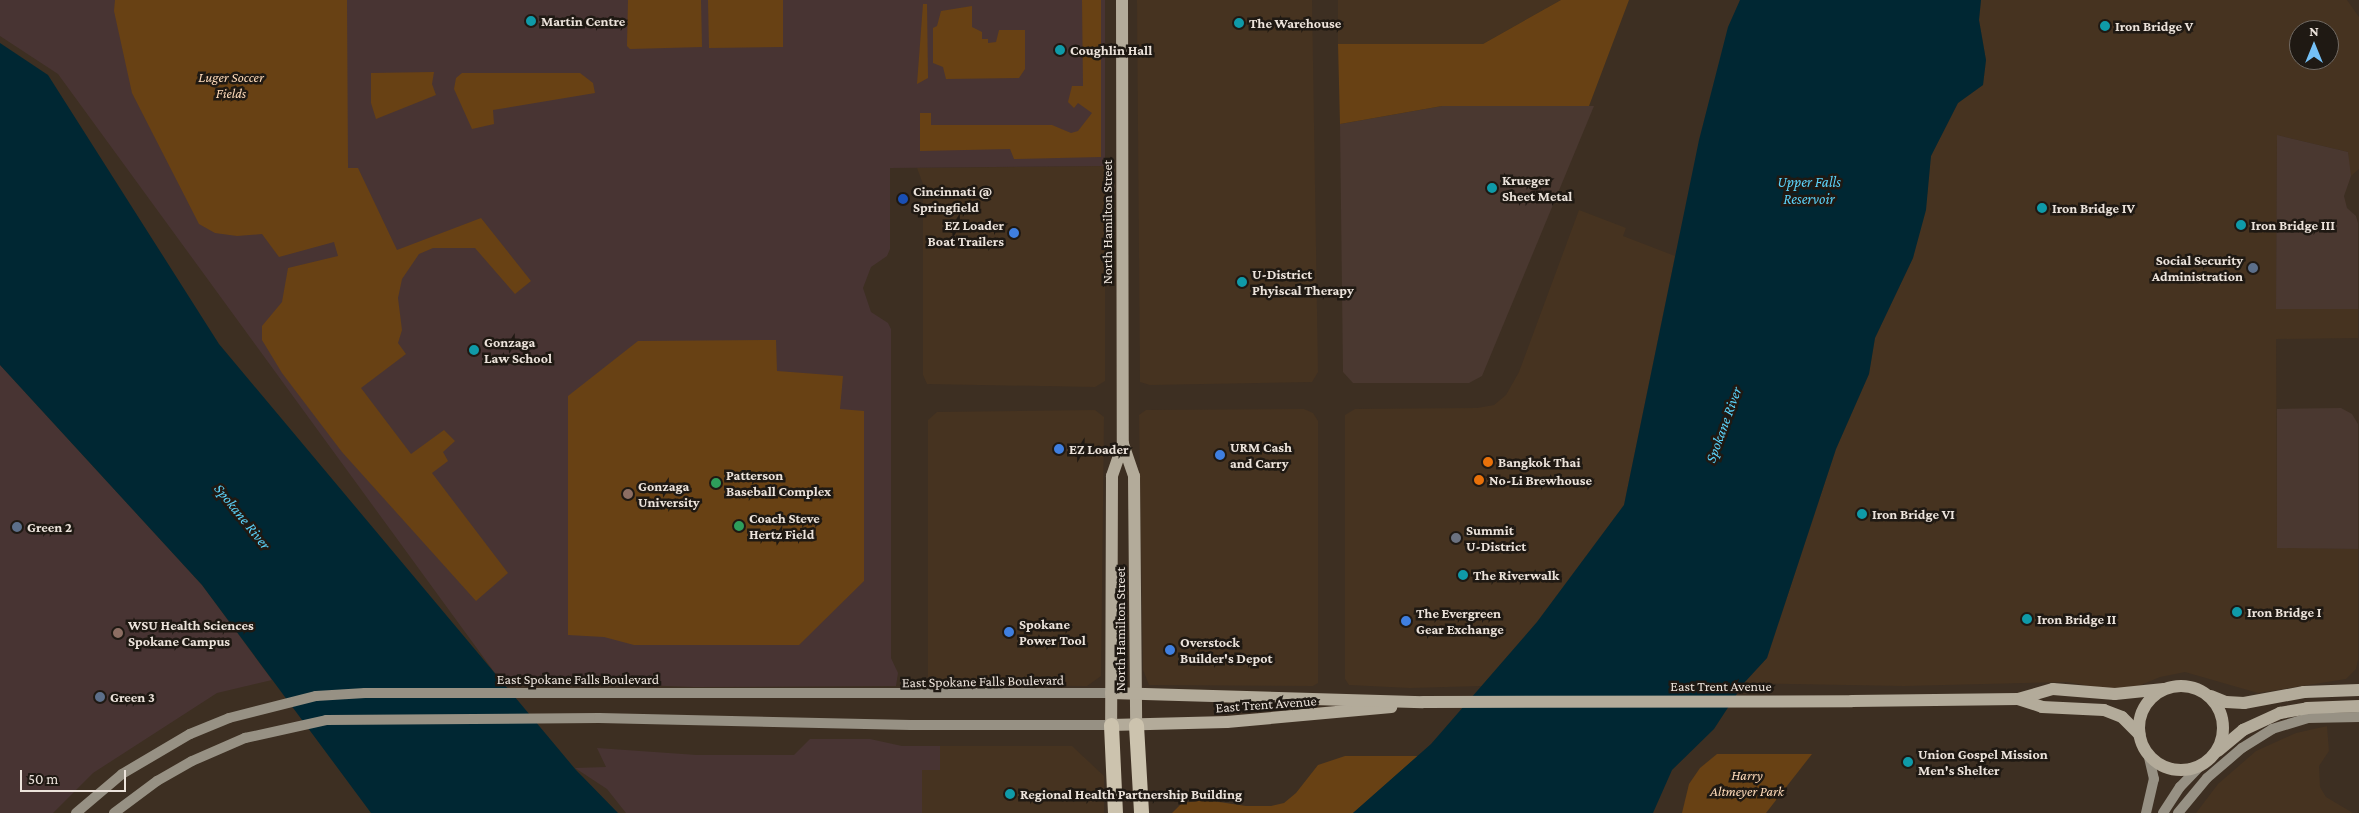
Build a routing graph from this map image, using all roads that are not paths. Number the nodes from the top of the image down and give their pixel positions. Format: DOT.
graph roads {
  1 [pos="1122,0"];
  2 [pos="1123,444"];
  3 [pos="2164,689"];
  4 [pos="2359,690"];
  5 [pos="1111,694"];
  6 [pos="1135,694"];
  7 [pos="2206,694"];
  8 [pos="2018,699"];
  9 [pos="1428,702"];
  10 [pos="2359,706"];
  11 [pos="2359,717"];
  12 [pos="1111,725"];
  13 [pos="1136,725"];
  14 [pos="2140,735"];
  15 [pos="2216,752"];
  16 [pos="2148,754"];
  17 [pos="2200,766"];
  18 [pos="76,813"];
  19 [pos="114,813"];
  20 [pos="1115,813"];
  21 [pos="1141,813"];
  22 [pos="2146,813"];
  23 [pos="2163,813"];
  24 [pos="2178,813"];
  1 -- 2 [label="main road, North Hamilton Street"];
  2 -- 5 [label="main road, North Hamilton Street"];
  2 -- 6 [label="main road, North Hamilton Street"];
  3 -- 7 [label="main road"];
  3 -- 8 [label="main road, East Trent Avenue"];
  3 -- 14 [label="main road"];
  4 -- 7 [label="main road"];
  5 -- 6 [label="main road, East Trent Avenue"];
  5 -- 12 [label="main road, North Hamilton Street"];
  5 -- 18 [label="main road, East Spokane Falls Boulevard"];
  6 -- 9 [label="main road, East Trent Avenue"];
  6 -- 13 [label="main road, North Hamilton Street"];
  7 -- 15 [label="main road"];
  8 -- 9 [label="main road, East Trent Avenue"];
  8 -- 14 [label="main road, East Trent Avenue"];
  9 -- 13 [label="main road, East Trent Avenue"];
  10 -- 15 [label="main road"];
  11 -- 24 [label="main road"];
  12 -- 13 [label="main road, East Trent Avenue"];
  12 -- 19 [label="main road"];
  12 -- 20 [label="highway"];
  13 -- 21 [label="highway"];
  14 -- 16 [label="main road"];
  15 -- 17 [label="main road"];
  16 -- 17 [label="main road"];
  16 -- 22 [label="main road"];
  17 -- 23 [label="main road"];
}
